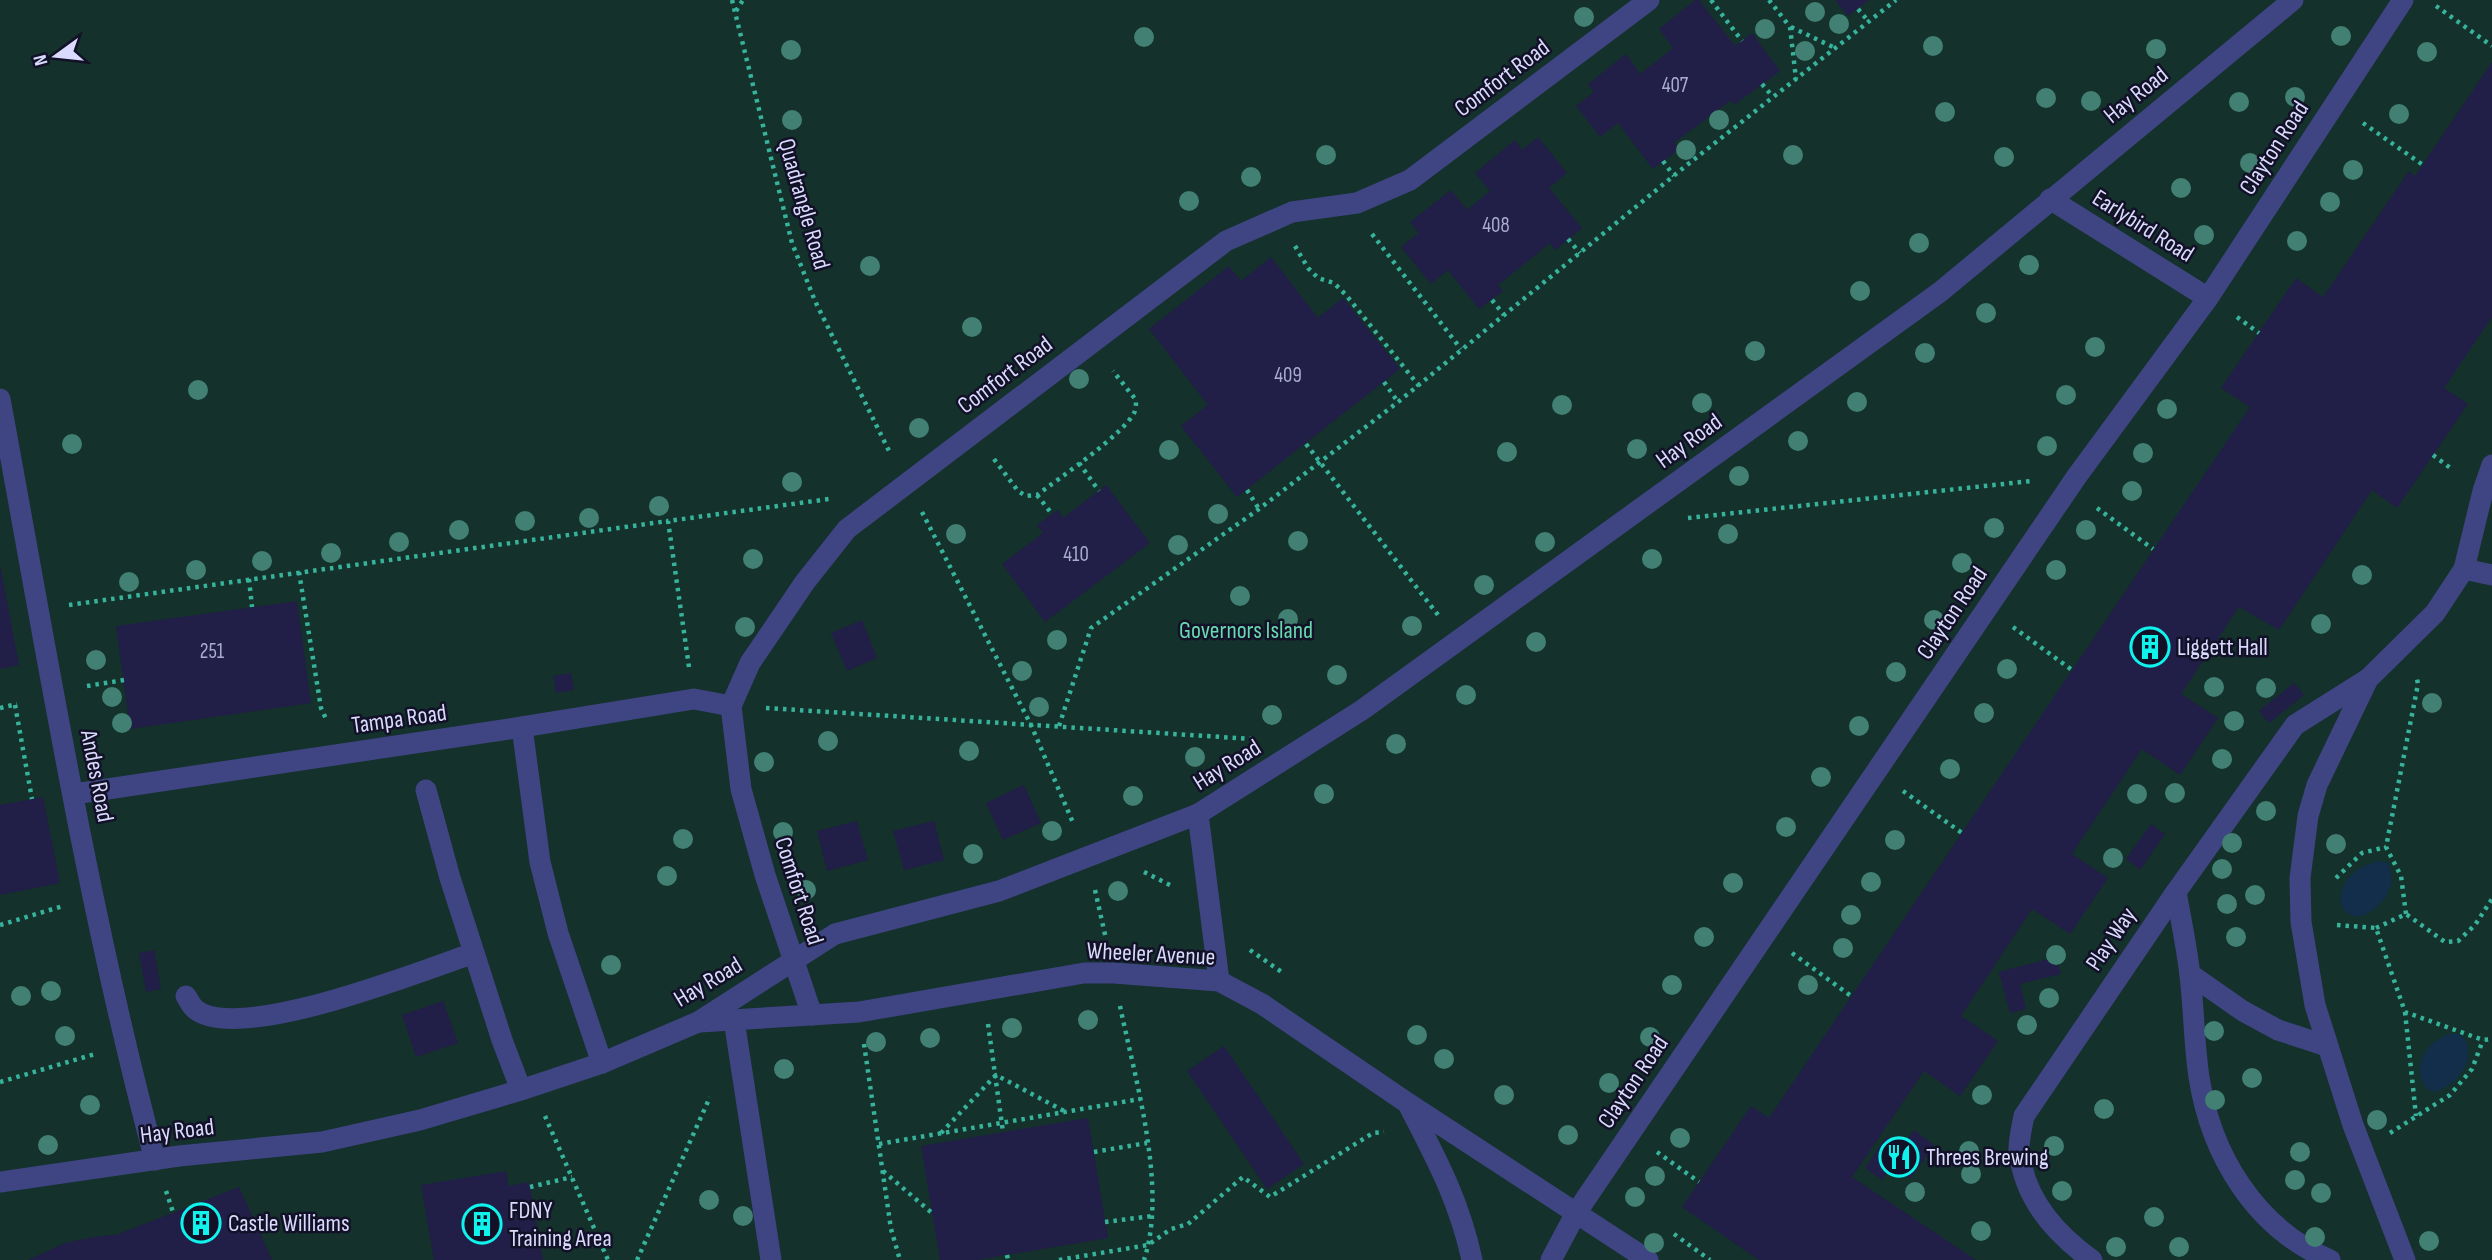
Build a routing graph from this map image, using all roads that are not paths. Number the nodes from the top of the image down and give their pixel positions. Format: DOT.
graph roads {
  1 [pos="1648,0"];
  2 [pos="2294,0"];
  3 [pos="2403,0"];
  4 [pos="2050,199"];
  5 [pos="2208,298"];
  6 [pos="0,399"];
  7 [pos="2492,465"];
  8 [pos="2464,569"];
  9 [pos="2492,575"];
  10 [pos="2368,679"];
  11 [pos="731,706"];
  12 [pos="522,727"];
  13 [pos="426,790"];
  14 [pos="74,794"];
  15 [pos="1198,814"];
  16 [pos="2176,892"];
  17 [pos="474,953"];
  18 [pos="794,960"];
  19 [pos="2190,974"];
  20 [pos="1219,981"];
  21 [pos="186,996"];
  22 [pos="812,1015"];
  23 [pos="734,1020"];
  24 [pos="698,1022"];
  25 [pos="2327,1046"];
  26 [pos="602,1063"];
  27 [pos="527,1089"];
  28 [pos="1406,1102"];
  29 [pos="155,1160"];
  30 [pos="0,1182"];
  31 [pos="1576,1213"];
  32 [pos="771,1260"];
  33 [pos="1472,1260"];
  34 [pos="1551,1260"];
  35 [pos="1648,1260"];
  36 [pos="2092,1260"];
  37 [pos="2330,1260"];
  38 [pos="2405,1260"];
  1 -- 11 [label="street, Comfort Road"];
  2 -- 4 [label="street, Hay Road"];
  3 -- 5 [label="street, Clayton Road"];
  4 -- 5 [label="street, Earlybird Road"];
  4 -- 15 [label="street, Hay Road"];
  5 -- 31 [label="street, Clayton Road"];
  6 -- 14 [label="street, Andes Road"];
  7 -- 8 [label="street, Play Way"];
  8 -- 9 [label="street"];
  8 -- 10 [label="street, Play Way"];
  10 -- 16 [label="street, Play Way"];
  10 -- 25 [label="street, Play Way"];
  11 -- 12 [label="street, Tampa Road"];
  11 -- 18 [label="street, Comfort Road"];
  12 -- 14 [label="street, Tampa Road"];
  12 -- 26 [label="street"];
  13 -- 17 [label="street"];
  14 -- 29 [label="street, Andes Road"];
  15 -- 18 [label="street, Hay Road"];
  15 -- 20 [label="street"];
  16 -- 19 [label="street"];
  16 -- 36 [label="street, Play Way"];
  17 -- 21 [label="street"];
  17 -- 27 [label="street"];
  18 -- 22 [label="street, Comfort Road"];
  18 -- 24 [label="street, Hay Road"];
  19 -- 25 [label="street"];
  19 -- 37 [label="street"];
  20 -- 22 [label="street, Wheeler Avenue"];
  20 -- 28 [label="street, Wheeler Avenue"];
  22 -- 23 [label="street, Wheeler Avenue"];
  23 -- 24 [label="street, Wheeler Avenue"];
  23 -- 32 [label="street"];
  24 -- 26 [label="street, Hay Road"];
  25 -- 38 [label="street, Play Way"];
  26 -- 27 [label="street, Hay Road"];
  27 -- 29 [label="street, Hay Road"];
  28 -- 31 [label="street, Wheeler Avenue"];
  28 -- 33 [label="street"];
  29 -- 30 [label="street, Hay Road"];
  31 -- 34 [label="street, Clayton Road"];
  31 -- 35 [label="street, Wheeler Avenue"];
}
